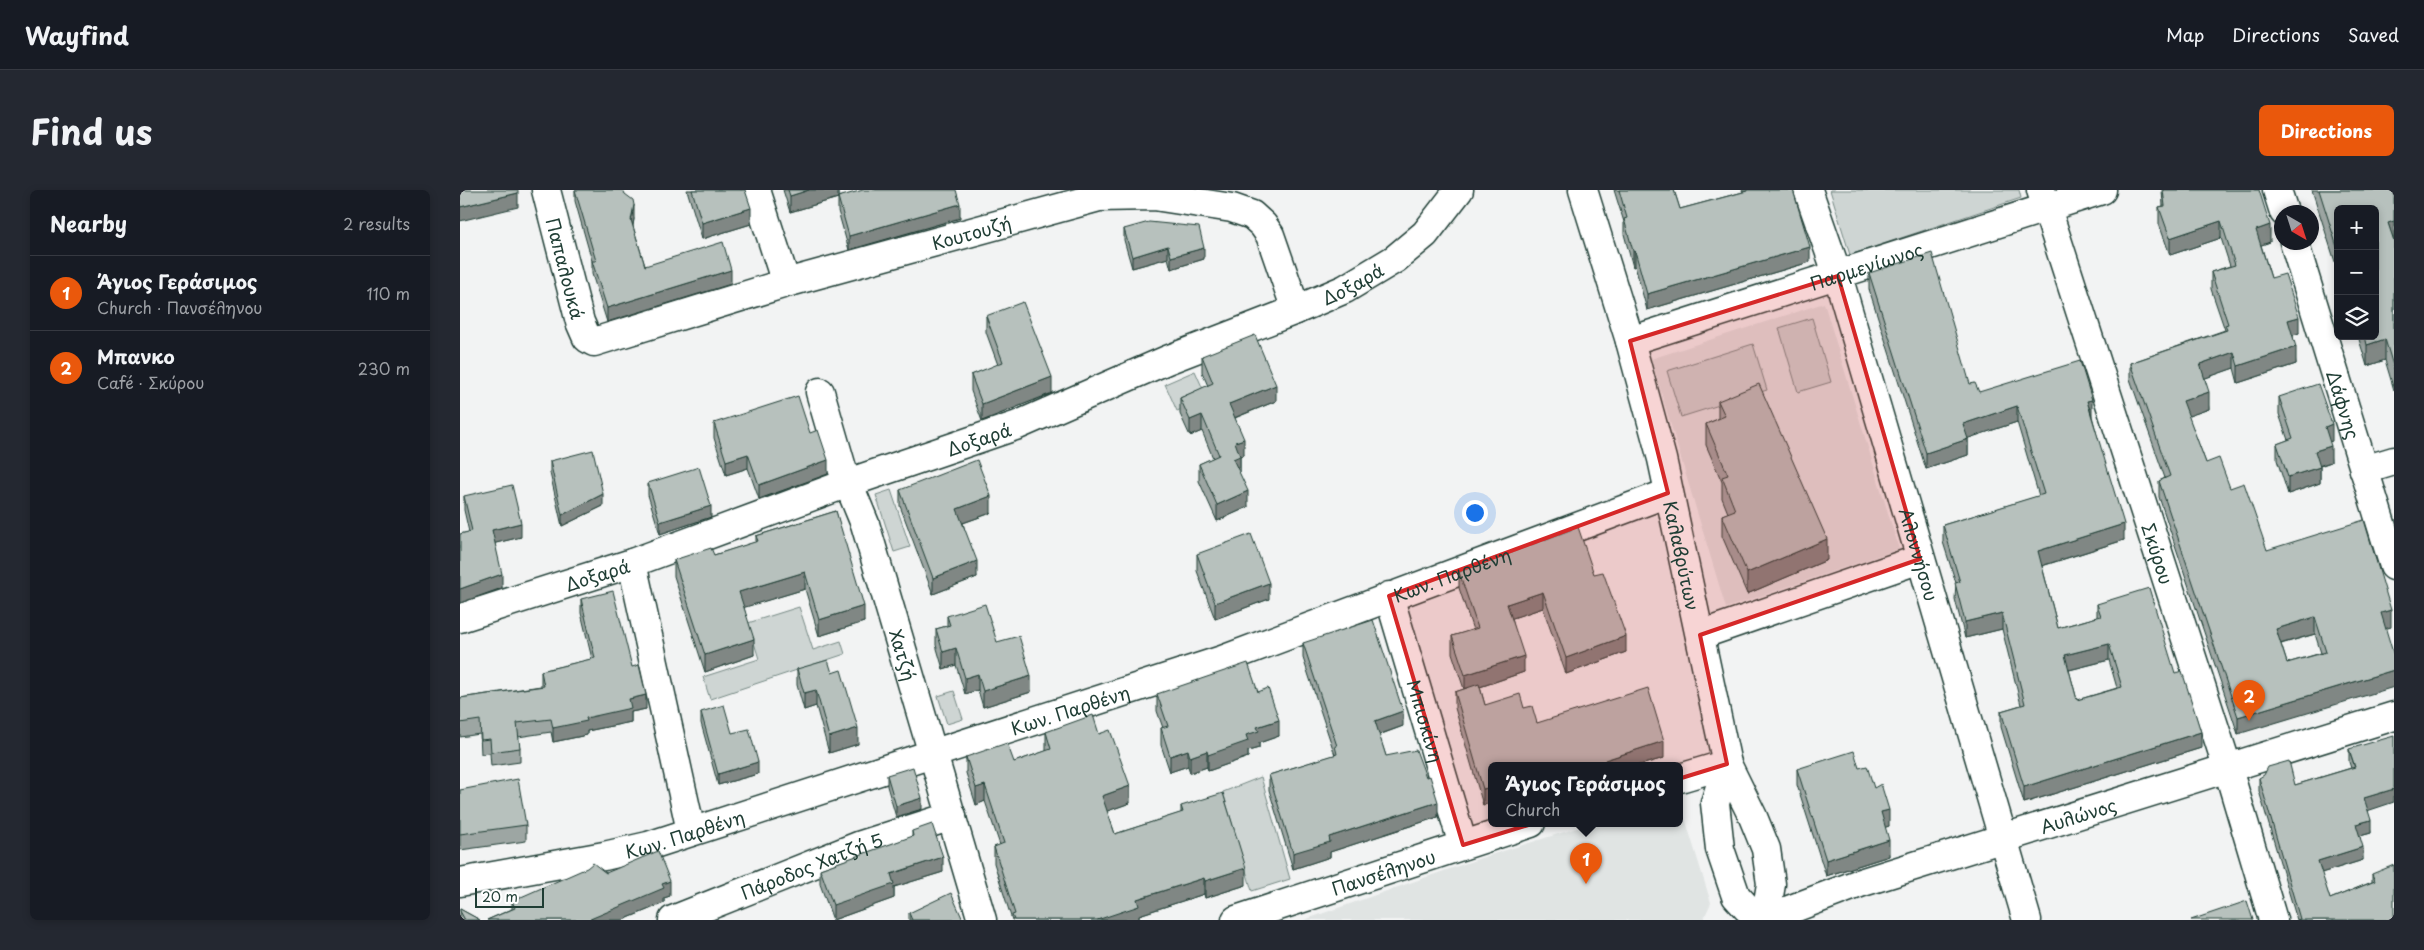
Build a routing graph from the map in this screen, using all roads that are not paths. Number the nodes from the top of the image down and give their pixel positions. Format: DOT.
graph roads {
  1 [pos="546,190"];
  2 [pos="756,190"];
  3 [pos="1459,190"];
  4 [pos="1583,190"];
  5 [pos="1808,190"];
  6 [pos="2102,190"];
  7 [pos="2277,190"];
  8 [pos="2044,199"];
  9 [pos="2282,205"];
  10 [pos="2296,250"];
  11 [pos="1838,276"];
  12 [pos="786,283"];
  13 [pos="1296,310"];
  14 [pos="1630,341"];
  15 [pos="594,342"];
  16 [pos="820,392"];
  17 [pos="2394,461"];
  18 [pos="2364,470"];
  19 [pos="848,483"];
  20 [pos="1668,493"];
  21 [pos="1920,558"];
  22 [pos="632,563"];
  23 [pos="2394,566"];
  24 [pos="1389,596"];
  25 [pos="460,618"];
  26 [pos="1700,635"];
  27 [pos="2394,716"];
  28 [pos="934,753"];
  29 [pos="1727,764"];
  30 [pos="2228,769"];
  31 [pos="1683,777"];
  32 [pos="952,816"];
  33 [pos="1519,827"];
  34 [pos="691,831"];
  35 [pos="2003,838"];
  36 [pos="1463,845"];
  37 [pos="460,882"];
  38 [pos="673,920"];
  39 [pos="982,920"];
  40 [pos="1236,920"];
  41 [pos="1765,920"];
  42 [pos="2027,920"];
  43 [pos="2273,920"];
  1 -- 15 [label="street, Παπαλουκά"];
  2 -- 12 [label="street"];
  3 -- 13 [label="street, Δοξαρά"];
  4 -- 14 [label="street, Καλαβρύτων"];
  5 -- 11 [label="street, Αλοννήσου"];
  6 -- 8 [label="street, Παρμενίωνος"];
  7 -- 9 [label="street"];
  8 -- 11 [label="street, Παρμενίωνος"];
  8 -- 30 [label="street, Σκύρου"];
  10 -- 18 [label="street, Δάφνης"];
  11 -- 14 [label="street, Παρμενίωνος"];
  11 -- 21 [label="street, Αλοννήσου"];
  12 -- 13 [label="street, Κουτουζή"];
  12 -- 15 [label="street, Κουτουζή"];
  13 -- 19 [label="street, Δοξαρά"];
  14 -- 20 [label="street, Καλαβρύτων"];
  16 -- 19 [label="street, Χατζή"];
  17 -- 18 [label="street"];
  18 -- 23 [label="street, Δάφνης"];
  19 -- 22 [label="street, Δοξαρά"];
  19 -- 28 [label="street, Χατζή"];
  20 -- 24 [label="street, Κων. Παρθένη"];
  20 -- 26 [label="street, Καλαβρύτων"];
  21 -- 26 [label="street"];
  21 -- 35 [label="street, Αλοννήσου"];
  22 -- 25 [label="street, Δοξαρά"];
  22 -- 34 [label="street"];
  24 -- 28 [label="street, Κων. Παρθένη"];
  24 -- 36 [label="street, Μπισκίνη"];
  26 -- 29 [label="street, Καλαβρύτων"];
  27 -- 30 [label="street, Αυλώνος"];
  28 -- 32 [label="street, Χατζή"];
  28 -- 34 [label="street, Κων. Παρθένη"];
  29 -- 31 [label="street"];
  29 -- 41 [label="street, Καλαβρύτων"];
  29 -- 41 [label="street"];
  30 -- 35 [label="street, Αυλώνος"];
  30 -- 43 [label="street, Σκύρου"];
  32 -- 38 [label="street, Πάροδος Χατζή 5"];
  32 -- 39 [label="street, Χατζή"];
  33 -- 36 [label="street, Πανσέληνου"];
  34 -- 37 [label="street, Κων. Παρθένη"];
  35 -- 41 [label="street, Αυλώνος"];
  35 -- 42 [label="street, Αλοννήσου"];
  36 -- 40 [label="street, Πανσέληνου"];
}
